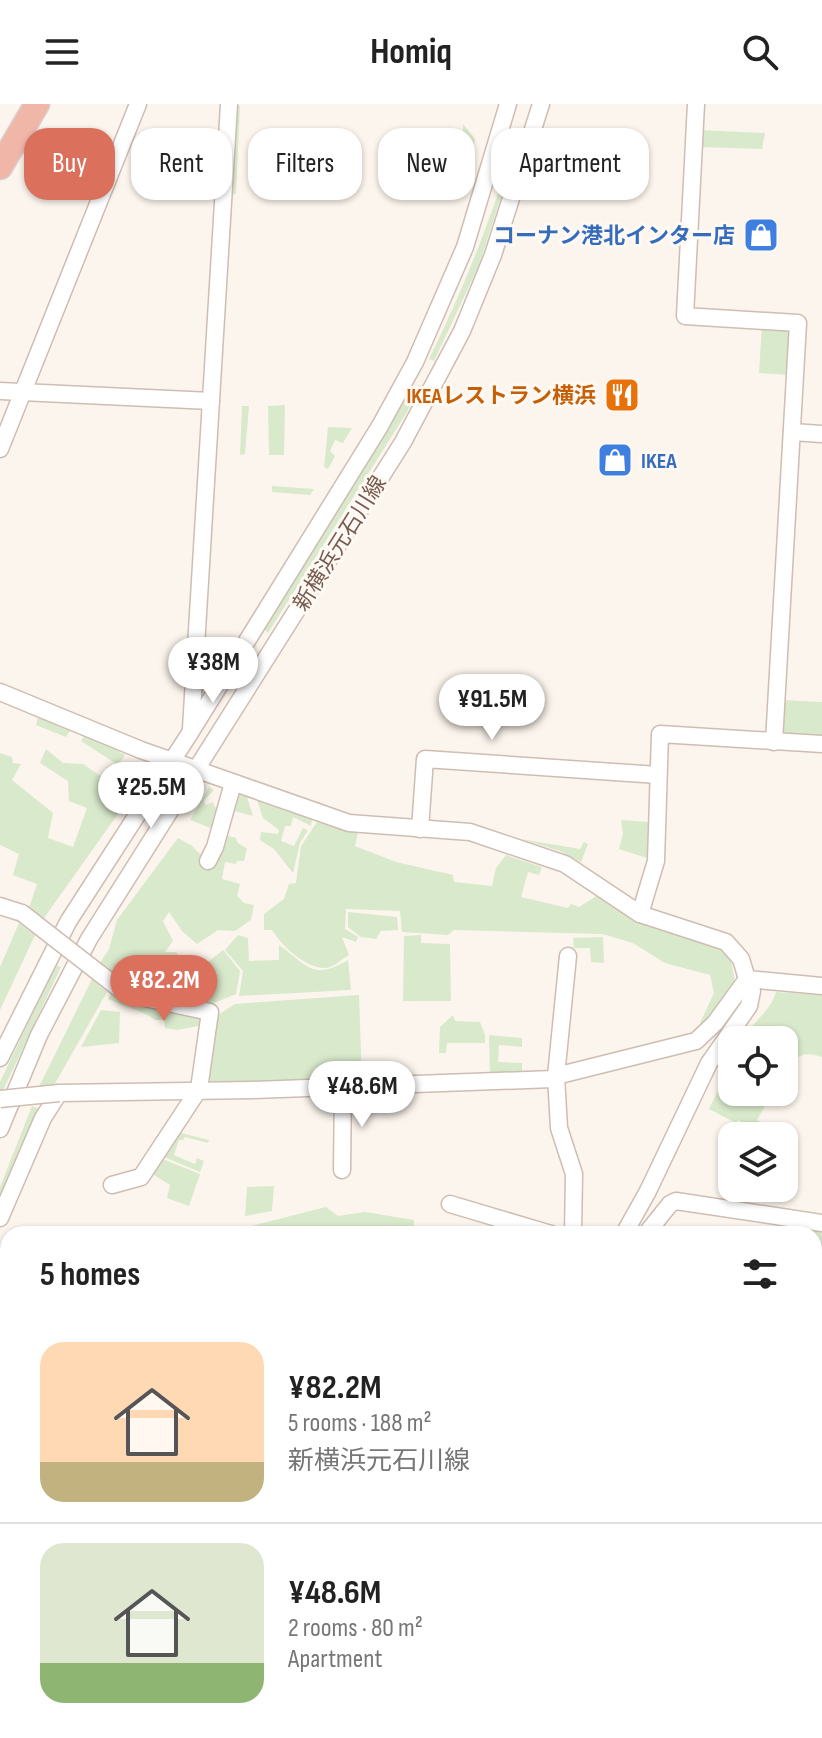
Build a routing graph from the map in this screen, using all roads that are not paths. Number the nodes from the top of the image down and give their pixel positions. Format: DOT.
graph roads {
  1 [pos="21,104"];
  2 [pos="37,104"];
  3 [pos="138,104"];
  4 [pos="229,104"];
  5 [pos="508,104"];
  6 [pos="541,104"];
  7 [pos="696,104"];
  8 [pos="0,141"];
  9 [pos="0,167"];
  10 [pos="0,391"];
  11 [pos="23,392"];
  12 [pos="211,401"];
  13 [pos="792,432"];
  14 [pos="822,434"];
  15 [pos="0,449"];
  16 [pos="0,692"];
  17 [pos="190,733"];
  18 [pos="774,742"];
  19 [pos="822,744"];
  20 [pos="171,761"];
  21 [pos="195,770"];
  22 [pos="658,775"];
  23 [pos="233,783"];
  24 [pos="420,829"];
  25 [pos="208,861"];
  26 [pos="0,906"];
  27 [pos="640,914"];
  28 [pos="568,956"];
  29 [pos="747,979"];
  30 [pos="822,986"];
  31 [pos="0,1058"];
  32 [pos="556,1076"];
  33 [pos="343,1087"];
  34 [pos="199,1089"];
  35 [pos="59,1093"];
  36 [pos="0,1099"];
  37 [pos="0,1129"];
  38 [pos="342,1170"];
  39 [pos="112,1185"];
  40 [pos="450,1204"];
  41 [pos="0,1218"];
  42 [pos="822,1223"];
  43 [pos="524,1226"];
  44 [pos="573,1226"];
  45 [pos="628,1226"];
  46 [pos="652,1226"];
  1 -- 8 [label="highway"];
  2 -- 9 [label="highway"];
  3 -- 11 [label="street"];
  4 -- 12 [label="street"];
  5 -- 17 [label="street, 新横浜元石川線"];
  6 -- 21 [label="street, 新横浜元石川線"];
  7 -- 13 [label="street"];
  10 -- 11 [label="street"];
  11 -- 12 [label="street"];
  11 -- 15 [label="street"];
  12 -- 17 [label="street"];
  13 -- 14 [label="street"];
  13 -- 18 [label="street"];
  16 -- 20 [label="street"];
  17 -- 20 [label="street, 新横浜元石川線"];
  18 -- 19 [label="street"];
  18 -- 22 [label="street"];
  20 -- 21 [label="street"];
  20 -- 31 [label="street, 新横浜元石川線"];
  21 -- 23 [label="street"];
  21 -- 37 [label="street, 新横浜元石川線"];
  22 -- 24 [label="street"];
  22 -- 27 [label="street"];
  23 -- 24 [label="street"];
  23 -- 25 [label="street"];
  24 -- 27 [label="street"];
  26 -- 34 [label="street, bridge"];
  27 -- 29 [label="street"];
  28 -- 32 [label="street"];
  29 -- 30 [label="street"];
  29 -- 32 [label="street"];
  29 -- 45 [label="street"];
  32 -- 33 [label="street"];
  32 -- 44 [label="street"];
  33 -- 34 [label="street"];
  33 -- 38 [label="street"];
  34 -- 35 [label="street"];
  34 -- 39 [label="street"];
  35 -- 36 [label="street, bridge"];
  35 -- 41 [label="street"];
  40 -- 43 [label="street"];
  42 -- 46 [label="street"];
}
